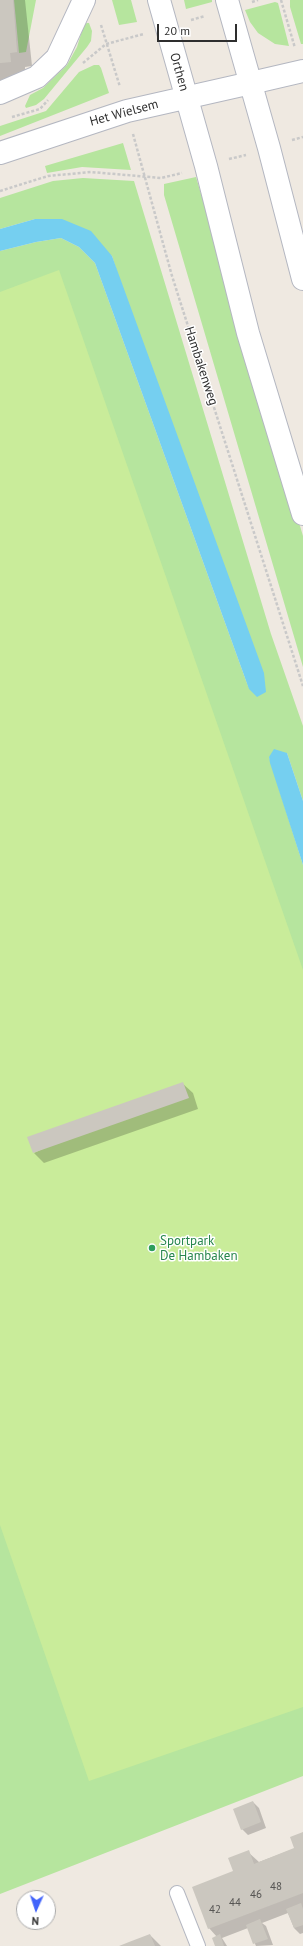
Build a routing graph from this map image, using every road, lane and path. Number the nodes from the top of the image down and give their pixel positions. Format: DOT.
graph roads {
  1 [pos="84,0"];
  2 [pos="159,0"];
  3 [pos="227,0"];
  4 [pos="281,0"];
  5 [pos="106,44"];
  6 [pos="303,71"];
  7 [pos="251,83"];
  8 [pos="0,93"];
  9 [pos="186,97"];
  10 [pos="127,112"];
  11 [pos="303,137"];
  12 [pos="269,148"];
  13 [pos="0,153"];
  14 [pos="206,166"];
  15 [pos="146,177"];
  16 [pos="0,191"];
  17 [pos="303,279"];
  18 [pos="303,514"];
  19 [pos="303,686"];
  20 [pos="177,1893"];
  21 [pos="198,1946"];
  1 -- 8 [label="main road"];
  2 -- 9 [label="main road, Orthen"];
  3 -- 7 [label="main road"];
  4 -- 6 [label="path"];
  5 -- 10 [label="path, Hambakenweg"];
  6 -- 7 [label="main road"];
  7 -- 9 [label="main road, Het Wielsem"];
  7 -- 12 [label="main road"];
  9 -- 10 [label="main road, Het Wielsem"];
  9 -- 14 [label="main road"];
  10 -- 13 [label="main road, Het Wielsem"];
  10 -- 15 [label="path, Hambakenweg"];
  11 -- 12 [label="path"];
  12 -- 14 [label="path"];
  12 -- 17 [label="main road"];
  14 -- 15 [label="path"];
  14 -- 18 [label="main road"];
  15 -- 16 [label="path"];
  15 -- 19 [label="path, Hambakenweg"];
  20 -- 21 [label="lane"];
}
